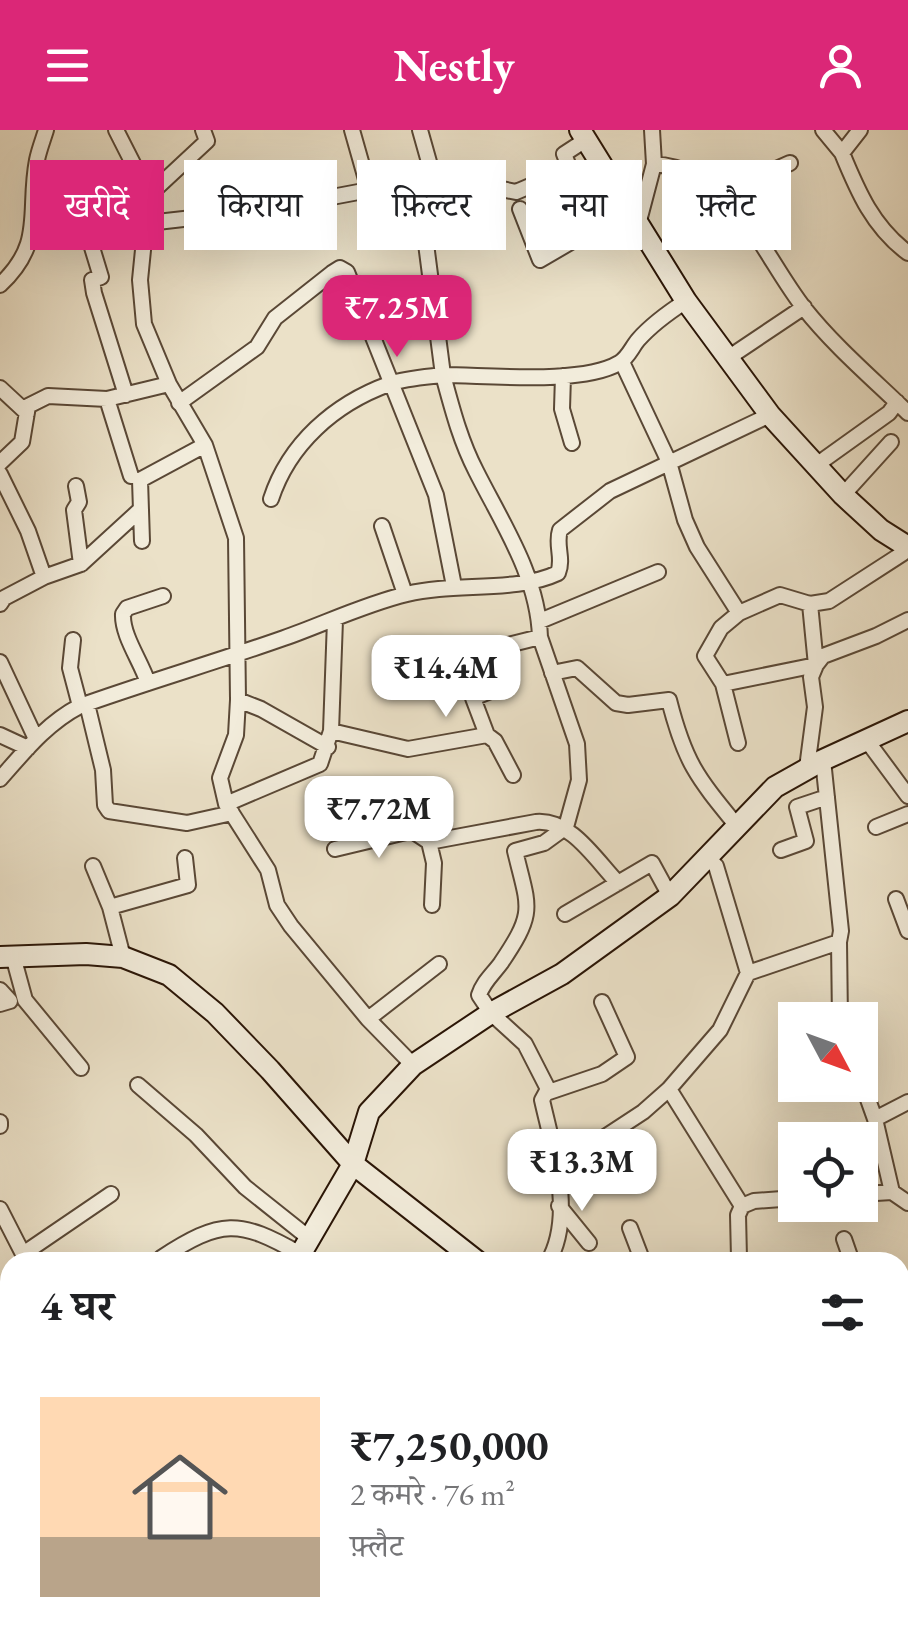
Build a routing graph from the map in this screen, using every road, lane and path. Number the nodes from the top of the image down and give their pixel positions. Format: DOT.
graph roads {
  1 [pos="46,130"];
  2 [pos="116,130"];
  3 [pos="203,130"];
  4 [pos="352,130"];
  5 [pos="652,130"];
  6 [pos="823,130"];
  7 [pos="860,130"];
  8 [pos="421,131"];
  9 [pos="583,134"];
  10 [pos="842,153"];
  11 [pos="131,160"];
  12 [pos="360,160"];
  13 [pos="429,160"];
  14 [pos="600,160"];
  15 [pos="654,164"];
  16 [pos="662,165"];
  17 [pos="164,181"];
  18 [pos="506,190"];
  19 [pos="357,192"];
  20 [pos="642,194"];
  21 [pos="520,209"];
  22 [pos="164,221"];
  23 [pos="526,224"];
  24 [pos="642,227"];
  25 [pos="93,250"];
  26 [pos="143,250"];
  27 [pos="427,250"];
  28 [pos="536,250"];
  29 [pos="560,250"];
  30 [pos="768,250"];
  31 [pos="908,253"];
  32 [pos="1,282"];
  33 [pos="686,301"];
  34 [pos="804,307"];
  35 [pos="728,358"];
  36 [pos="622,362"];
  37 [pos="443,375"];
  38 [pos="563,376"];
  39 [pos="391,383"];
  40 [pos="169,384"];
  41 [pos="0,388"];
  42 [pos="126,395"];
  43 [pos="108,399"];
  44 [pos="179,403"];
  45 [pos="903,407"];
  46 [pos="26,412"];
  47 [pos="770,415"];
  48 [pos="891,442"];
  49 [pos="572,443"];
  50 [pos="205,445"];
  51 [pos="670,462"];
  52 [pos="0,463"];
  53 [pos="815,466"];
  54 [pos="0,474"];
  55 [pos="131,476"];
  56 [pos="76,486"];
  57 [pos="843,496"];
  58 [pos="271,499"];
  59 [pos="141,509"];
  60 [pos="382,526"];
  61 [pos="142,541"];
  62 [pos="908,548"];
  63 [pos="81,564"];
  64 [pos="658,572"];
  65 [pos="44,577"];
  66 [pos="527,580"];
  67 [pos="454,586"];
  68 [pos="405,594"];
  69 [pos="163,596"];
  70 [pos="0,604"];
  71 [pos="810,604"];
  72 [pos="739,612"];
  73 [pos="335,620"];
  74 [pos="908,620"];
  75 [pos="540,629"];
  76 [pos="73,640"];
  77 [pos="498,648"];
  78 [pos="236,655"];
  79 [pos="0,662"];
  80 [pos="816,664"];
  81 [pos="425,666"];
  82 [pos="552,673"];
  83 [pos="148,682"];
  84 [pos="723,684"];
  85 [pos="238,700"];
  86 [pos="83,705"];
  87 [pos="908,721"];
  88 [pos="0,735"];
  89 [pos="486,735"];
  90 [pos="330,739"];
  91 [pos="868,742"];
  92 [pos="32,743"];
  93 [pos="738,743"];
  94 [pos="815,764"];
  95 [pos="513,775"];
  96 [pos="0,779"];
  97 [pos="827,796"];
  98 [pos="908,796"];
  99 [pos="229,808"];
  100 [pos="908,814"];
  101 [pos="737,826"];
  102 [pos="566,827"];
  103 [pos="876,828"];
  104 [pos="429,842"];
  105 [pos="335,849"];
  106 [pos="781,850"];
  107 [pos="707,857"];
  108 [pos="185,858"];
  109 [pos="93,866"];
  110 [pos="618,883"];
  111 [pos="670,896"];
  112 [pos="896,900"];
  113 [pos="432,904"];
  114 [pos="110,907"];
  115 [pos="565,914"];
  116 [pos="908,931"];
  117 [pos="840,942"];
  118 [pos="6,956"];
  119 [pos="122,957"];
  120 [pos="439,964"];
  121 [pos="748,972"];
  122 [pos="0,990"];
  123 [pos="602,1002"];
  124 [pos="840,1002"];
  125 [pos="0,1004"];
  126 [pos="491,1013"];
  127 [pos="368,1019"];
  128 [pos="413,1065"];
  129 [pos="81,1068"];
  130 [pos="138,1085"];
  131 [pos="669,1089"];
  132 [pos="546,1093"];
  133 [pos="869,1102"];
  134 [pos="908,1102"];
  135 [pos="875,1119"];
  136 [pos="582,1152"];
  137 [pos="353,1164"];
  138 [pos="892,1192"];
  139 [pos="878,1193"];
  140 [pos="111,1194"];
  141 [pos="778,1199"];
  142 [pos="908,1204"];
  143 [pos="560,1206"];
  144 [pos="742,1206"];
  145 [pos="0,1208"];
  146 [pos="630,1228"];
  147 [pos="844,1239"];
  148 [pos="590,1243"];
  149 [pos="22,1252"];
  150 [pos="26,1252"];
  151 [pos="170,1252"];
  152 [pos="302,1252"];
  153 [pos="465,1252"];
  154 [pos="552,1252"];
  155 [pos="638,1252"];
  156 [pos="740,1252"];
  157 [pos="849,1252"];
  1 -- 32 [label="street"];
  2 -- 11 [label="street"];
  3 -- 17 [label="street"];
  4 -- 12 [label="street"];
  5 -- 15 [label="street"];
  6 -- 10 [label="street"];
  7 -- 10 [label="street"];
  8 -- 13 [label="street"];
  9 -- 14 [label="street"];
  9 -- 18 [label="street"];
  10 -- 31 [label="street"];
  15 -- 16 [label="street"];
  15 -- 20 [label="street"];
  19 -- 22 [label="street"];
  21 -- 23 [label="street"];
  24 -- 33 [label="street"];
  25 -- 42 [label="street"];
  26 -- 40 [label="street"];
  27 -- 37 [label="street"];
  28 -- 29 [label="street"];
  30 -- 34 [label="street"];
  33 -- 35 [label="street"];
  33 -- 36 [label="street"];
  34 -- 35 [label="street"];
  34 -- 45 [label="street"];
  35 -- 47 [label="street"];
  36 -- 38 [label="street"];
  36 -- 51 [label="street"];
  37 -- 38 [label="street"];
  37 -- 39 [label="street"];
  37 -- 66 [label="street"];
  38 -- 49 [label="street"];
  39 -- 44 [label="street"];
  39 -- 58 [label="street"];
  39 -- 67 [label="street"];
  40 -- 42 [label="street"];
  40 -- 44 [label="street"];
  41 -- 46 [label="street"];
  42 -- 43 [label="street"];
  43 -- 46 [label="street"];
  43 -- 55 [label="street"];
  44 -- 50 [label="street"];
  45 -- 53 [label="street"];
  46 -- 52 [label="street"];
  47 -- 51 [label="street"];
  47 -- 53 [label="street"];
  48 -- 57 [label="street"];
  50 -- 59 [label="street"];
  50 -- 78 [label="street"];
  51 -- 66 [label="street"];
  51 -- 72 [label="street"];
  53 -- 57 [label="street"];
  54 -- 65 [label="street"];
  56 -- 63 [label="street"];
  57 -- 62 [label="street"];
  59 -- 61 [label="street"];
  59 -- 63 [label="street"];
  60 -- 68 [label="street"];
  62 -- 71 [label="street"];
  63 -- 65 [label="street"];
  64 -- 75 [label="street"];
  65 -- 70 [label="street"];
  66 -- 67 [label="street"];
  66 -- 75 [label="street"];
  67 -- 68 [label="street"];
  68 -- 73 [label="street"];
  69 -- 83 [label="street"];
  71 -- 72 [label="street"];
  71 -- 80 [label="street"];
  72 -- 84 [label="street"];
  73 -- 78 [label="street"];
  73 -- 90 [label="street"];
  74 -- 80 [label="street"];
  75 -- 77 [label="street"];
  75 -- 82 [label="street"];
  76 -- 86 [label="street"];
  77 -- 81 [label="street"];
  77 -- 89 [label="street"];
  78 -- 83 [label="street"];
  78 -- 85 [label="street"];
  79 -- 92 [label="street"];
  80 -- 84 [label="street"];
  80 -- 94 [label="street"];
  82 -- 101 [label="street"];
  82 -- 102 [label="street"];
  83 -- 86 [label="street"];
  84 -- 93 [label="street"];
  85 -- 90 [label="street"];
  85 -- 99 [label="street"];
  86 -- 92 [label="street"];
  86 -- 99 [label="street"];
  87 -- 91 [label="street"];
  88 -- 92 [label="street"];
  89 -- 90 [label="street"];
  89 -- 95 [label="street"];
  90 -- 99 [label="street"];
  91 -- 94 [label="street"];
  91 -- 98 [label="street"];
  92 -- 96 [label="street"];
  94 -- 97 [label="street"];
  94 -- 101 [label="street"];
  97 -- 106 [label="street"];
  97 -- 117 [label="street"];
  99 -- 127 [label="street"];
  100 -- 103 [label="street"];
  101 -- 107 [label="street"];
  102 -- 104 [label="street"];
  102 -- 110 [label="street"];
  102 -- 126 [label="street"];
  104 -- 105 [label="street"];
  104 -- 113 [label="street"];
  107 -- 111 [label="street"];
  107 -- 121 [label="street"];
  108 -- 114 [label="street"];
  109 -- 114 [label="street"];
  110 -- 111 [label="street"];
  110 -- 115 [label="street"];
  111 -- 126 [label="street"];
  112 -- 116 [label="street"];
  114 -- 119 [label="street"];
  117 -- 121 [label="street"];
  117 -- 124 [label="street"];
  118 -- 119 [label="street"];
  118 -- 129 [label="street"];
  119 -- 137 [label="street"];
  120 -- 127 [label="street"];
  121 -- 131 [label="street"];
  122 -- 125 [label="street"];
  123 -- 132 [label="street"];
  126 -- 128 [label="street"];
  126 -- 132 [label="street"];
  127 -- 128 [label="street"];
  128 -- 137 [label="street"];
  130 -- 152 [label="street"];
  131 -- 136 [label="street"];
  131 -- 144 [label="street"];
  132 -- 143 [label="street"];
  133 -- 135 [label="street"];
  134 -- 135 [label="street"];
  135 -- 138 [label="street"];
  137 -- 152 [label="street"];
  137 -- 153 [label="street"];
  138 -- 139 [label="street"];
  138 -- 142 [label="street"];
  140 -- 150 [label="street"];
  141 -- 144 [label="street"];
  143 -- 148 [label="street"];
  143 -- 154 [label="street"];
  144 -- 156 [label="street"];
  145 -- 149 [label="street"];
  146 -- 155 [label="street"];
  147 -- 157 [label="street"];
  151 -- 152 [label="street"];
}
